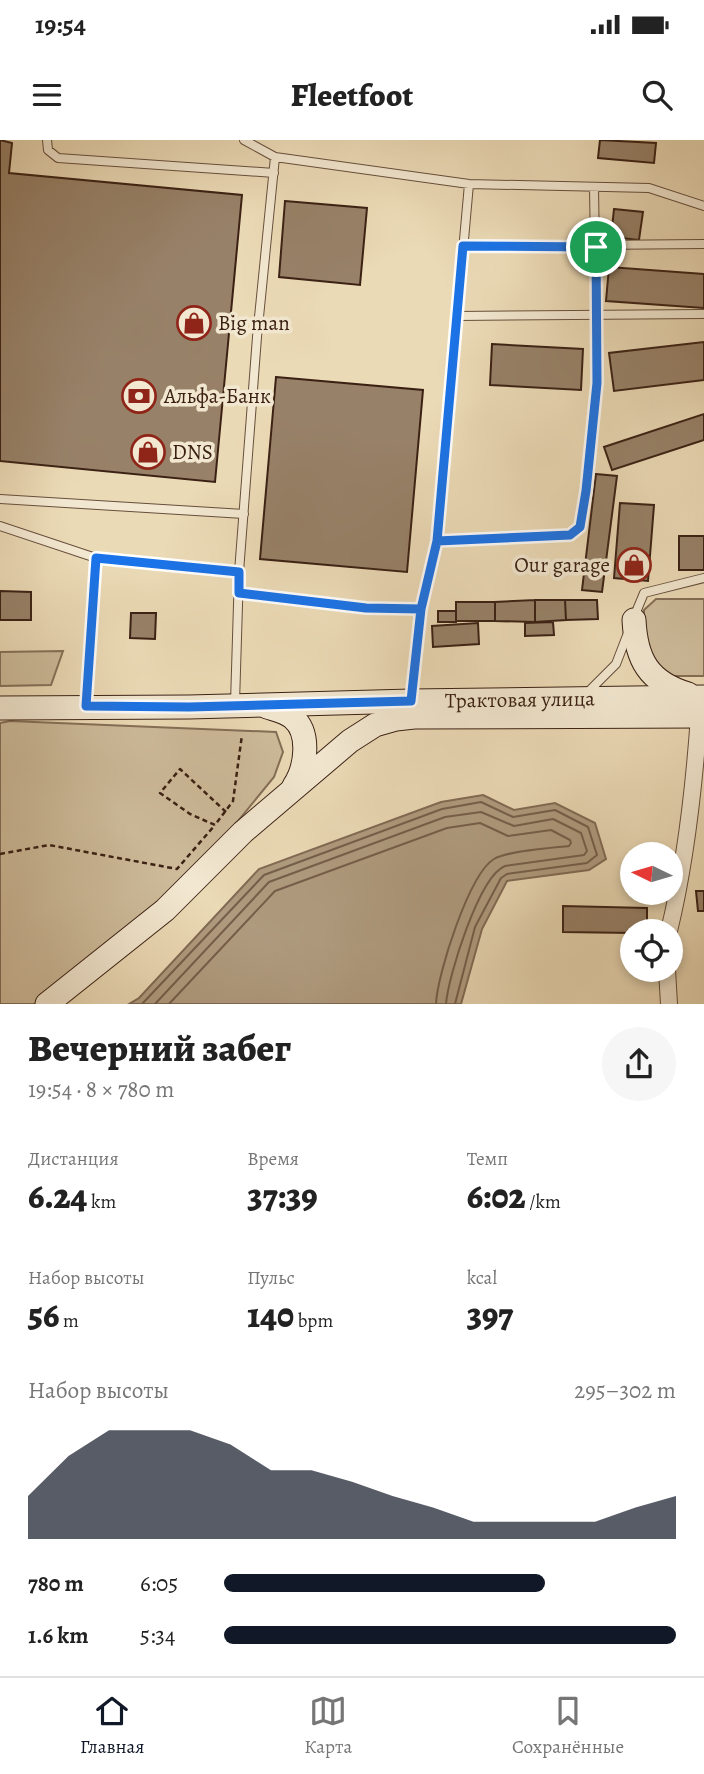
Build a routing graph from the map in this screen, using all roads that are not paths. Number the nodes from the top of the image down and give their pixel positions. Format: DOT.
graph roads {
  1 [pos="47,140"];
  2 [pos="244,140"];
  3 [pos="275,157"];
  4 [pos="274,173"];
  5 [pos="469,184"];
  6 [pos="594,187"];
  7 [pos="704,206"];
  8 [pos="704,244"];
  9 [pos="463,246"];
  10 [pos="596,247"];
  11 [pos="704,314"];
  12 [pos="457,316"];
  13 [pos="597,317"];
  14 [pos="0,499"];
  15 [pos="244,514"];
  16 [pos="0,526"];
  17 [pos="437,541"];
  18 [pos="96,558"];
  19 [pos="239,572"];
  20 [pos="704,578"];
  21 [pos="239,593"];
  22 [pos="421,609"];
  23 [pos="634,620"];
  24 [pos="581,698"];
  25 [pos="246,705"];
  26 [pos="86,706"];
  27 [pos="701,707"];
  28 [pos="0,708"];
  29 [pos="413,709"];
  30 [pos="294,786"];
  31 [pos="672,919"];
  32 [pos="668,982"];
  33 [pos="47,1004"];
  34 [pos="669,1004"];
  1 -- 4 [label="lane"];
  2 -- 3 [label="lane"];
  3 -- 4 [label="lane"];
  3 -- 5 [label="lane"];
  4 -- 15 [label="lane"];
  5 -- 6 [label="lane"];
  5 -- 9 [label="lane"];
  6 -- 7 [label="lane"];
  6 -- 10 [label="lane"];
  8 -- 10 [label="lane"];
  9 -- 10 [label="lane"];
  9 -- 12 [label="lane"];
  10 -- 13 [label="lane"];
  11 -- 13 [label="lane"];
  12 -- 13 [label="lane"];
  12 -- 17 [label="lane"];
  13 -- 17 [label="lane"];
  14 -- 15 [label="lane"];
  15 -- 19 [label="lane"];
  16 -- 18 [label="lane"];
  17 -- 22 [label="lane"];
  18 -- 19 [label="lane"];
  18 -- 26 [label="lane"];
  19 -- 21 [label="lane"];
  20 -- 23 [label="lane"];
  21 -- 22 [label="lane"];
  21 -- 25 [label="lane"];
  22 -- 29 [label="lane"];
  23 -- 24 [label="lane"];
  23 -- 27 [label="main road"];
  24 -- 27 [label="main road, Трактовая улица"];
  24 -- 29 [label="main road, Трактовая улица"];
  25 -- 26 [label="main road, Трактовая улица"];
  25 -- 29 [label="main road, Трактовая улица"];
  25 -- 30 [label="main road"];
  26 -- 28 [label="main road, Трактовая улица"];
  27 -- 29 [label="main road, Трактовая улица"];
  27 -- 31 [label="street"];
  29 -- 30 [label="main road"];
  30 -- 33 [label="main road"];
  32 -- 34 [label="street"];
}
